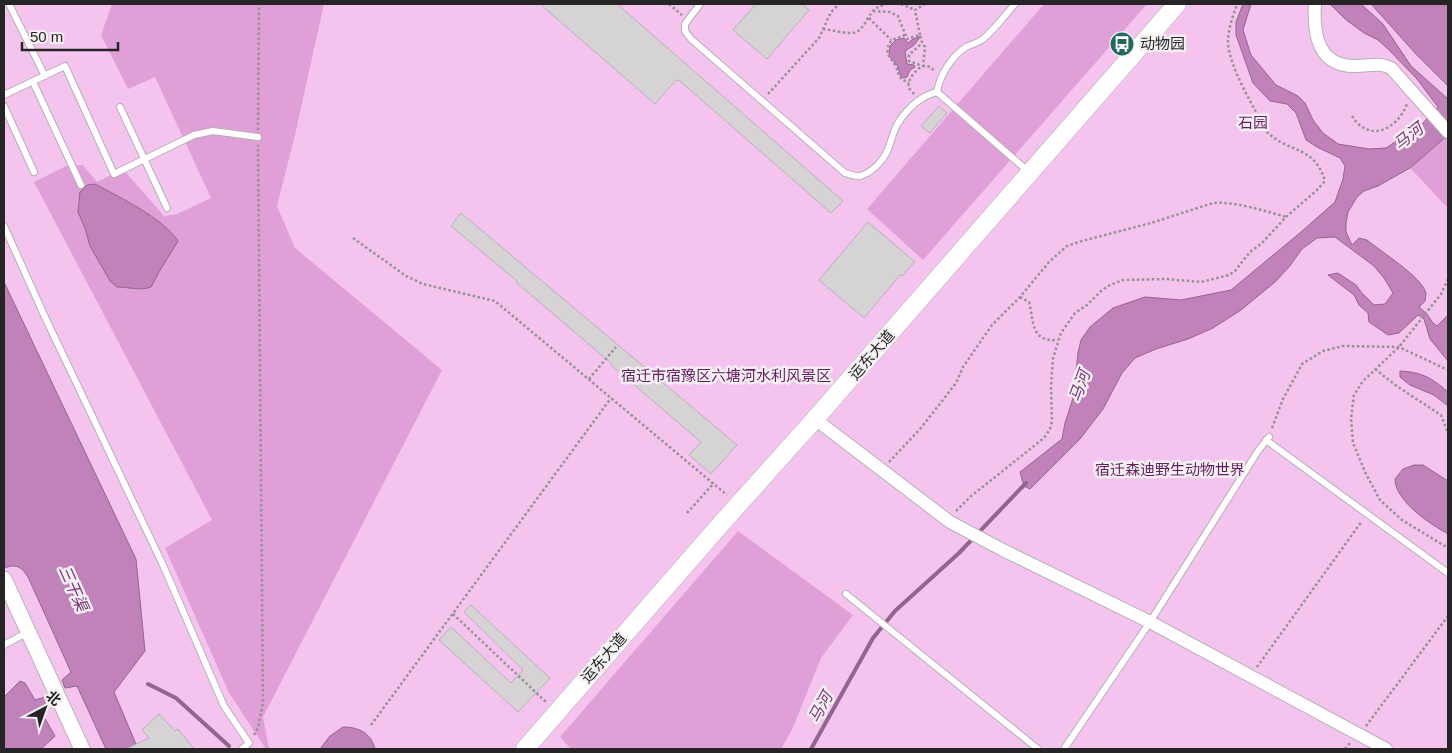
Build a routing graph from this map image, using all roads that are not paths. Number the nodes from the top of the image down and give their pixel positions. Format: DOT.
graph roads {
  1 [pos="9,4"];
  2 [pos="700,4"];
  3 [pos="1015,4"];
  4 [pos="1177,4"];
  5 [pos="1315,4"];
  6 [pos="45,76"];
  7 [pos="32,82"];
  8 [pos="937,92"];
  9 [pos="4,95"];
  10 [pos="4,106"];
  11 [pos="120,107"];
  12 [pos="1448,132"];
  13 [pos="258,137"];
  14 [pos="144,159"];
  15 [pos="34,172"];
  16 [pos="1030,173"];
  17 [pos="81,185"];
  18 [pos="167,208"];
  19 [pos="4,226"];
  20 [pos="815,419"];
  21 [pos="1448,573"];
  22 [pos="4,579"];
  23 [pos="846,594"];
  24 [pos="1150,622"];
  25 [pos="28,632"];
  26 [pos="4,645"];
  27 [pos="81,748"];
  28 [pos="242,749"];
  29 [pos="525,749"];
  30 [pos="1038,749"];
  31 [pos="1064,749"];
  32 [pos="1386,749"];
  1 -- 6 [label="lane"];
  2 -- 8 [label="lane"];
  3 -- 8 [label="lane"];
  4 -- 16 [label="main road, 运东大道"];
  5 -- 12 [label="street"];
  6 -- 7 [label="lane"];
  6 -- 14 [label="lane"];
  7 -- 9 [label="lane"];
  7 -- 17 [label="lane"];
  8 -- 16 [label="lane"];
  10 -- 15 [label="lane"];
  11 -- 14 [label="lane"];
  13 -- 14 [label="lane"];
  14 -- 18 [label="lane"];
  16 -- 20 [label="main road, 运东大道"];
  19 -- 28 [label="lane"];
  20 -- 24 [label="street"];
  20 -- 29 [label="main road, 运东大道"];
  21 -- 24 [label="lane"];
  22 -- 25 [label="street"];
  23 -- 30 [label="lane"];
  24 -- 31 [label="lane"];
  24 -- 32 [label="street"];
  25 -- 26 [label="lane"];
  25 -- 27 [label="street"];
}
